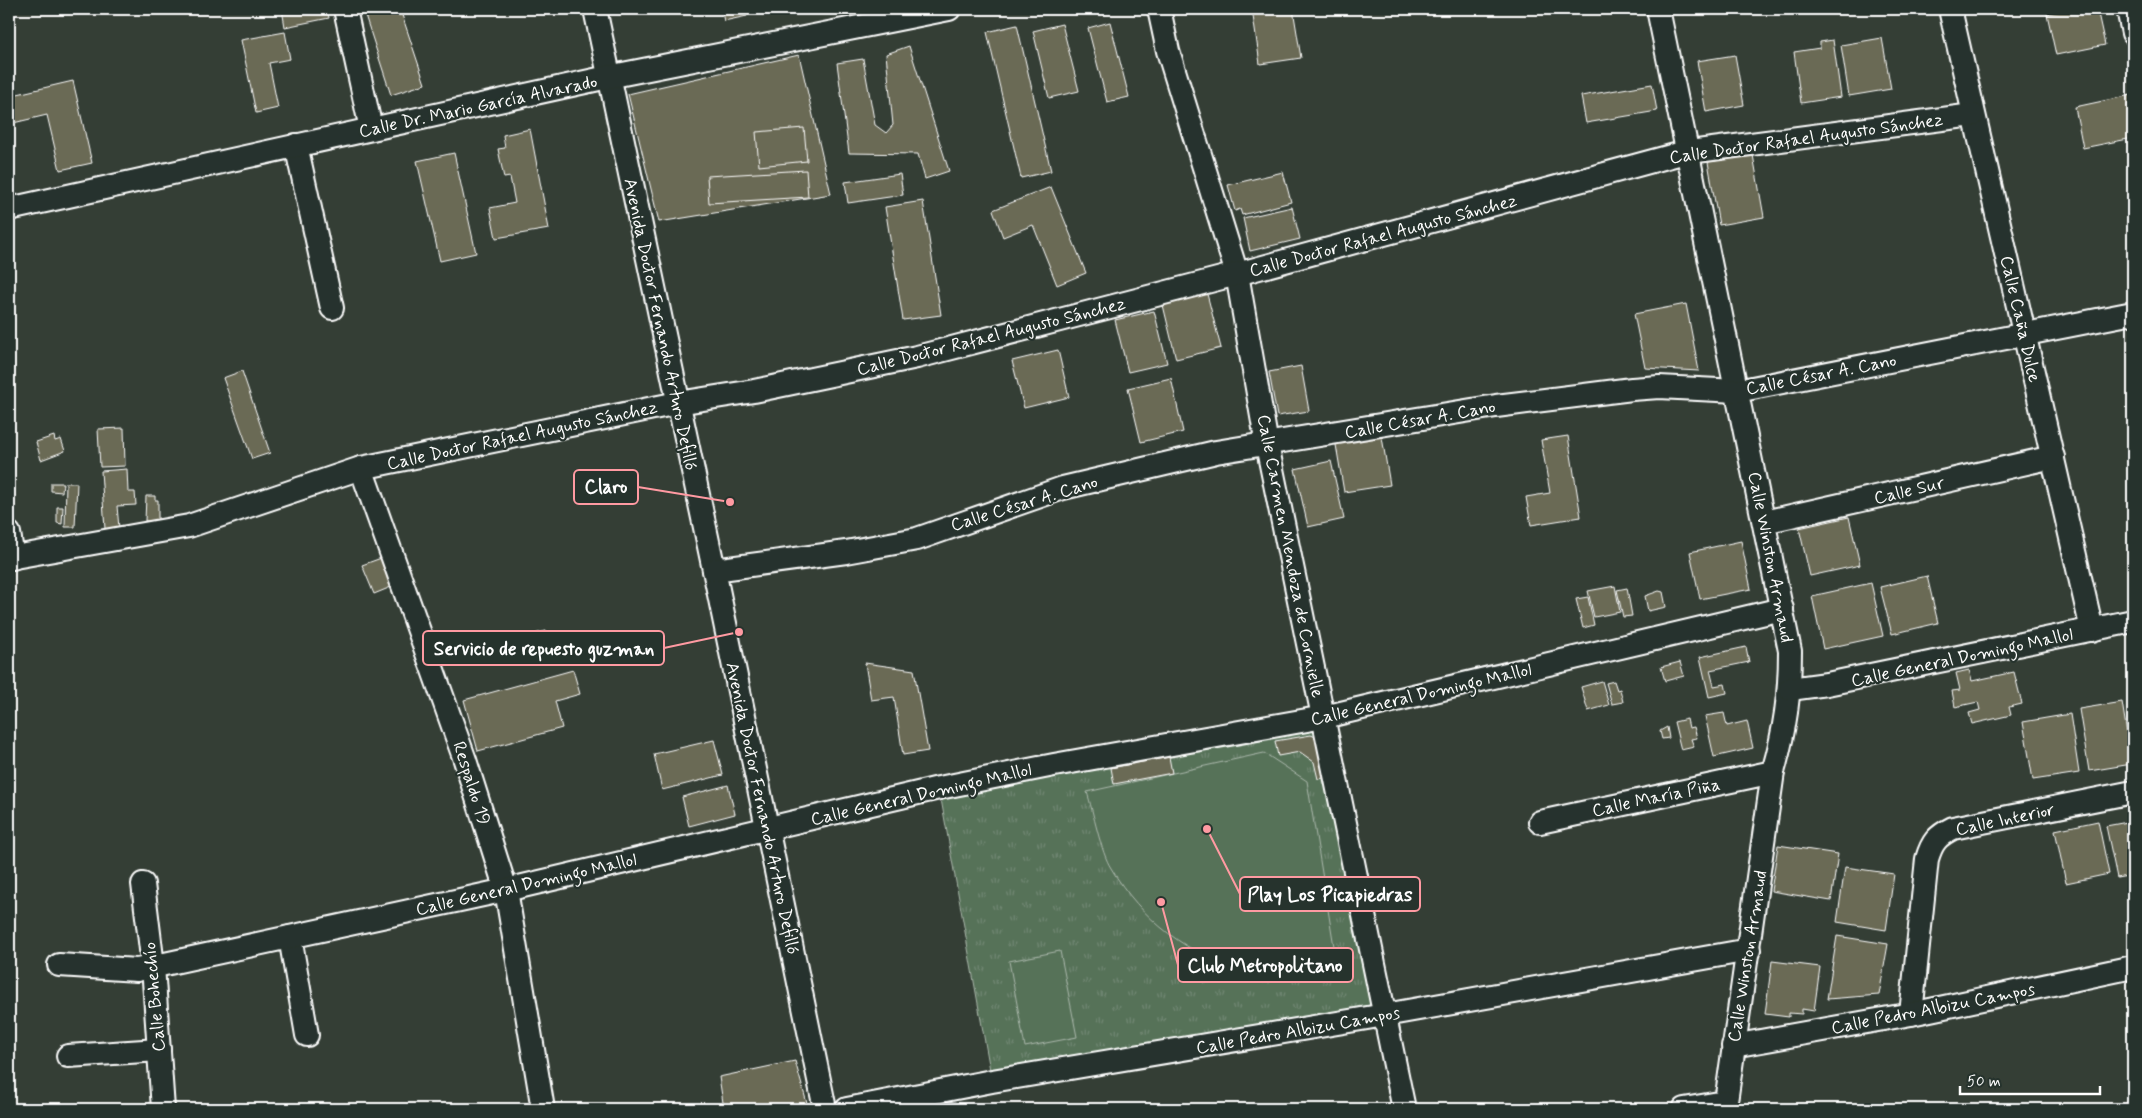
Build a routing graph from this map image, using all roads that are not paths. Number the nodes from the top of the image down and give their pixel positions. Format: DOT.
graph roads {
  1 [pos="345,9"];
  2 [pos="595,9"];
  3 [pos="949,9"];
  4 [pos="1159,9"];
  5 [pos="1658,9"];
  6 [pos="1950,9"];
  7 [pos="2128,9"];
  8 [pos="2133,33"];
  9 [pos="608,77"];
  10 [pos="1973,115"];
  11 [pos="371,129"];
  12 [pos="296,145"];
  13 [pos="1688,152"];
  14 [pos="9,209"];
  15 [pos="1237,274"];
  16 [pos="332,308"];
  17 [pos="2133,313"];
  18 [pos="2025,334"];
  19 [pos="1737,391"];
  20 [pos="678,403"];
  21 [pos="1267,445"];
  22 [pos="2053,457"];
  23 [pos="361,468"];
  24 [pos="1764,522"];
  25 [pos="9,533"];
  26 [pos="11,558"];
  27 [pos="714,570"];
  28 [pos="1782,609"];
  29 [pos="2133,621"];
  30 [pos="2092,630"];
  31 [pos="1790,689"];
  32 [pos="1324,718"];
  33 [pos="1773,772"];
  34 [pos="2133,792"];
  35 [pos="1540,822"];
  36 [pos="766,829"];
  37 [pos="143,884"];
  38 [pos="506,890"];
  39 [pos="290,937"];
  40 [pos="1748,950"];
  41 [pos="59,965"];
  42 [pos="154,966"];
  43 [pos="2133,967"];
  44 [pos="1911,1014"];
  45 [pos="1385,1015"];
  46 [pos="307,1035"];
  47 [pos="1733,1046"];
  48 [pos="159,1050"];
  49 [pos="68,1056"];
  50 [pos="1725,1106"];
  51 [pos="163,1109"];
  52 [pos="543,1109"];
  53 [pos="825,1109"];
  54 [pos="847,1109"];
  55 [pos="1404,1109"];
  56 [pos="1684,1109"];
  1 -- 11 [label="street"];
  2 -- 9 [label="street, Avenida Doctor Fernando Arturo Defilló"];
  3 -- 9 [label="street, Calle Dr. Mario García Alvarado"];
  4 -- 15 [label="street, Calle Carmen Mendoza de Cornielle"];
  5 -- 13 [label="street, Calle Winston Armaud"];
  6 -- 10 [label="street, Calle Caña Dulce"];
  7 -- 8 [label="street"];
  9 -- 11 [label="street, Calle Dr. Mario García Alvarado"];
  9 -- 20 [label="street, Avenida Doctor Fernando Arturo Defilló"];
  10 -- 13 [label="street, Calle Doctor Rafael Augusto Sánchez"];
  10 -- 18 [label="street, Calle Caña Dulce"];
  11 -- 12 [label="street, Calle Dr. Mario García Alvarado"];
  12 -- 14 [label="street, Calle Dr. Mario García Alvarado"];
  12 -- 16 [label="street"];
  13 -- 15 [label="street, Calle Doctor Rafael Augusto Sánchez"];
  13 -- 19 [label="street, Calle Winston Armaud"];
  15 -- 20 [label="street, Calle Doctor Rafael Augusto Sánchez"];
  15 -- 21 [label="street, Calle Carmen Mendoza de Cornielle"];
  17 -- 18 [label="street, Calle César A. Cano"];
  18 -- 19 [label="street, Calle César A. Cano"];
  18 -- 22 [label="street, Calle Caña Dulce"];
  19 -- 21 [label="street, Calle César A. Cano"];
  19 -- 24 [label="street, Calle Winston Armaud"];
  20 -- 23 [label="street, Calle Doctor Rafael Augusto Sánchez"];
  20 -- 27 [label="street, Avenida Doctor Fernando Arturo Defilló"];
  21 -- 27 [label="street, Calle César A. Cano"];
  21 -- 32 [label="street, Calle Carmen Mendoza de Cornielle"];
  22 -- 24 [label="street, Calle Sur"];
  22 -- 30 [label="street, Calle Caña Dulce"];
  23 -- 26 [label="street, Calle Doctor Rafael Augusto Sánchez"];
  23 -- 38 [label="street, Respaldo 19"];
  24 -- 28 [label="street, Calle Winston Armaud"];
  25 -- 26 [label="street"];
  27 -- 36 [label="street, Avenida Doctor Fernando Arturo Defilló"];
  28 -- 31 [label="street, Calle Winston Armaud"];
  28 -- 32 [label="street, Calle General Domingo Mallol"];
  29 -- 30 [label="street, Calle General Domingo Mallol"];
  30 -- 31 [label="street, Calle General Domingo Mallol"];
  31 -- 33 [label="street, Calle Winston Armaud"];
  32 -- 36 [label="street, Calle General Domingo Mallol"];
  32 -- 45 [label="street, Calle Carmen Mendoza de Cornielle"];
  33 -- 35 [label="street, Calle María Piña"];
  33 -- 40 [label="street, Calle Winston Armaud"];
  34 -- 44 [label="street, Calle Interior"];
  36 -- 38 [label="street, Calle General Domingo Mallol"];
  36 -- 53 [label="street, Avenida Doctor Fernando Arturo Defilló"];
  37 -- 42 [label="street, Calle Bohechío"];
  38 -- 39 [label="street, Calle General Domingo Mallol"];
  38 -- 52 [label="street, Respaldo 19"];
  39 -- 42 [label="street, Calle General Domingo Mallol"];
  39 -- 46 [label="street"];
  40 -- 45 [label="street, Calle Pedro Albizu Campos"];
  40 -- 47 [label="street, Calle Winston Armaud"];
  41 -- 42 [label="street, Calle General Domingo Mallol"];
  42 -- 48 [label="street, Calle Bohechío"];
  43 -- 44 [label="street, Calle Pedro Albizu Campos"];
  44 -- 47 [label="street, Calle Pedro Albizu Campos"];
  45 -- 54 [label="street, Calle Pedro Albizu Campos"];
  45 -- 55 [label="street, Calle Carmen Mendoza de Cornielle"];
  47 -- 50 [label="street, Calle Winston Armaud"];
  48 -- 49 [label="street"];
  48 -- 51 [label="street, Calle Bohechío"];
  50 -- 56 [label="street"];
}
